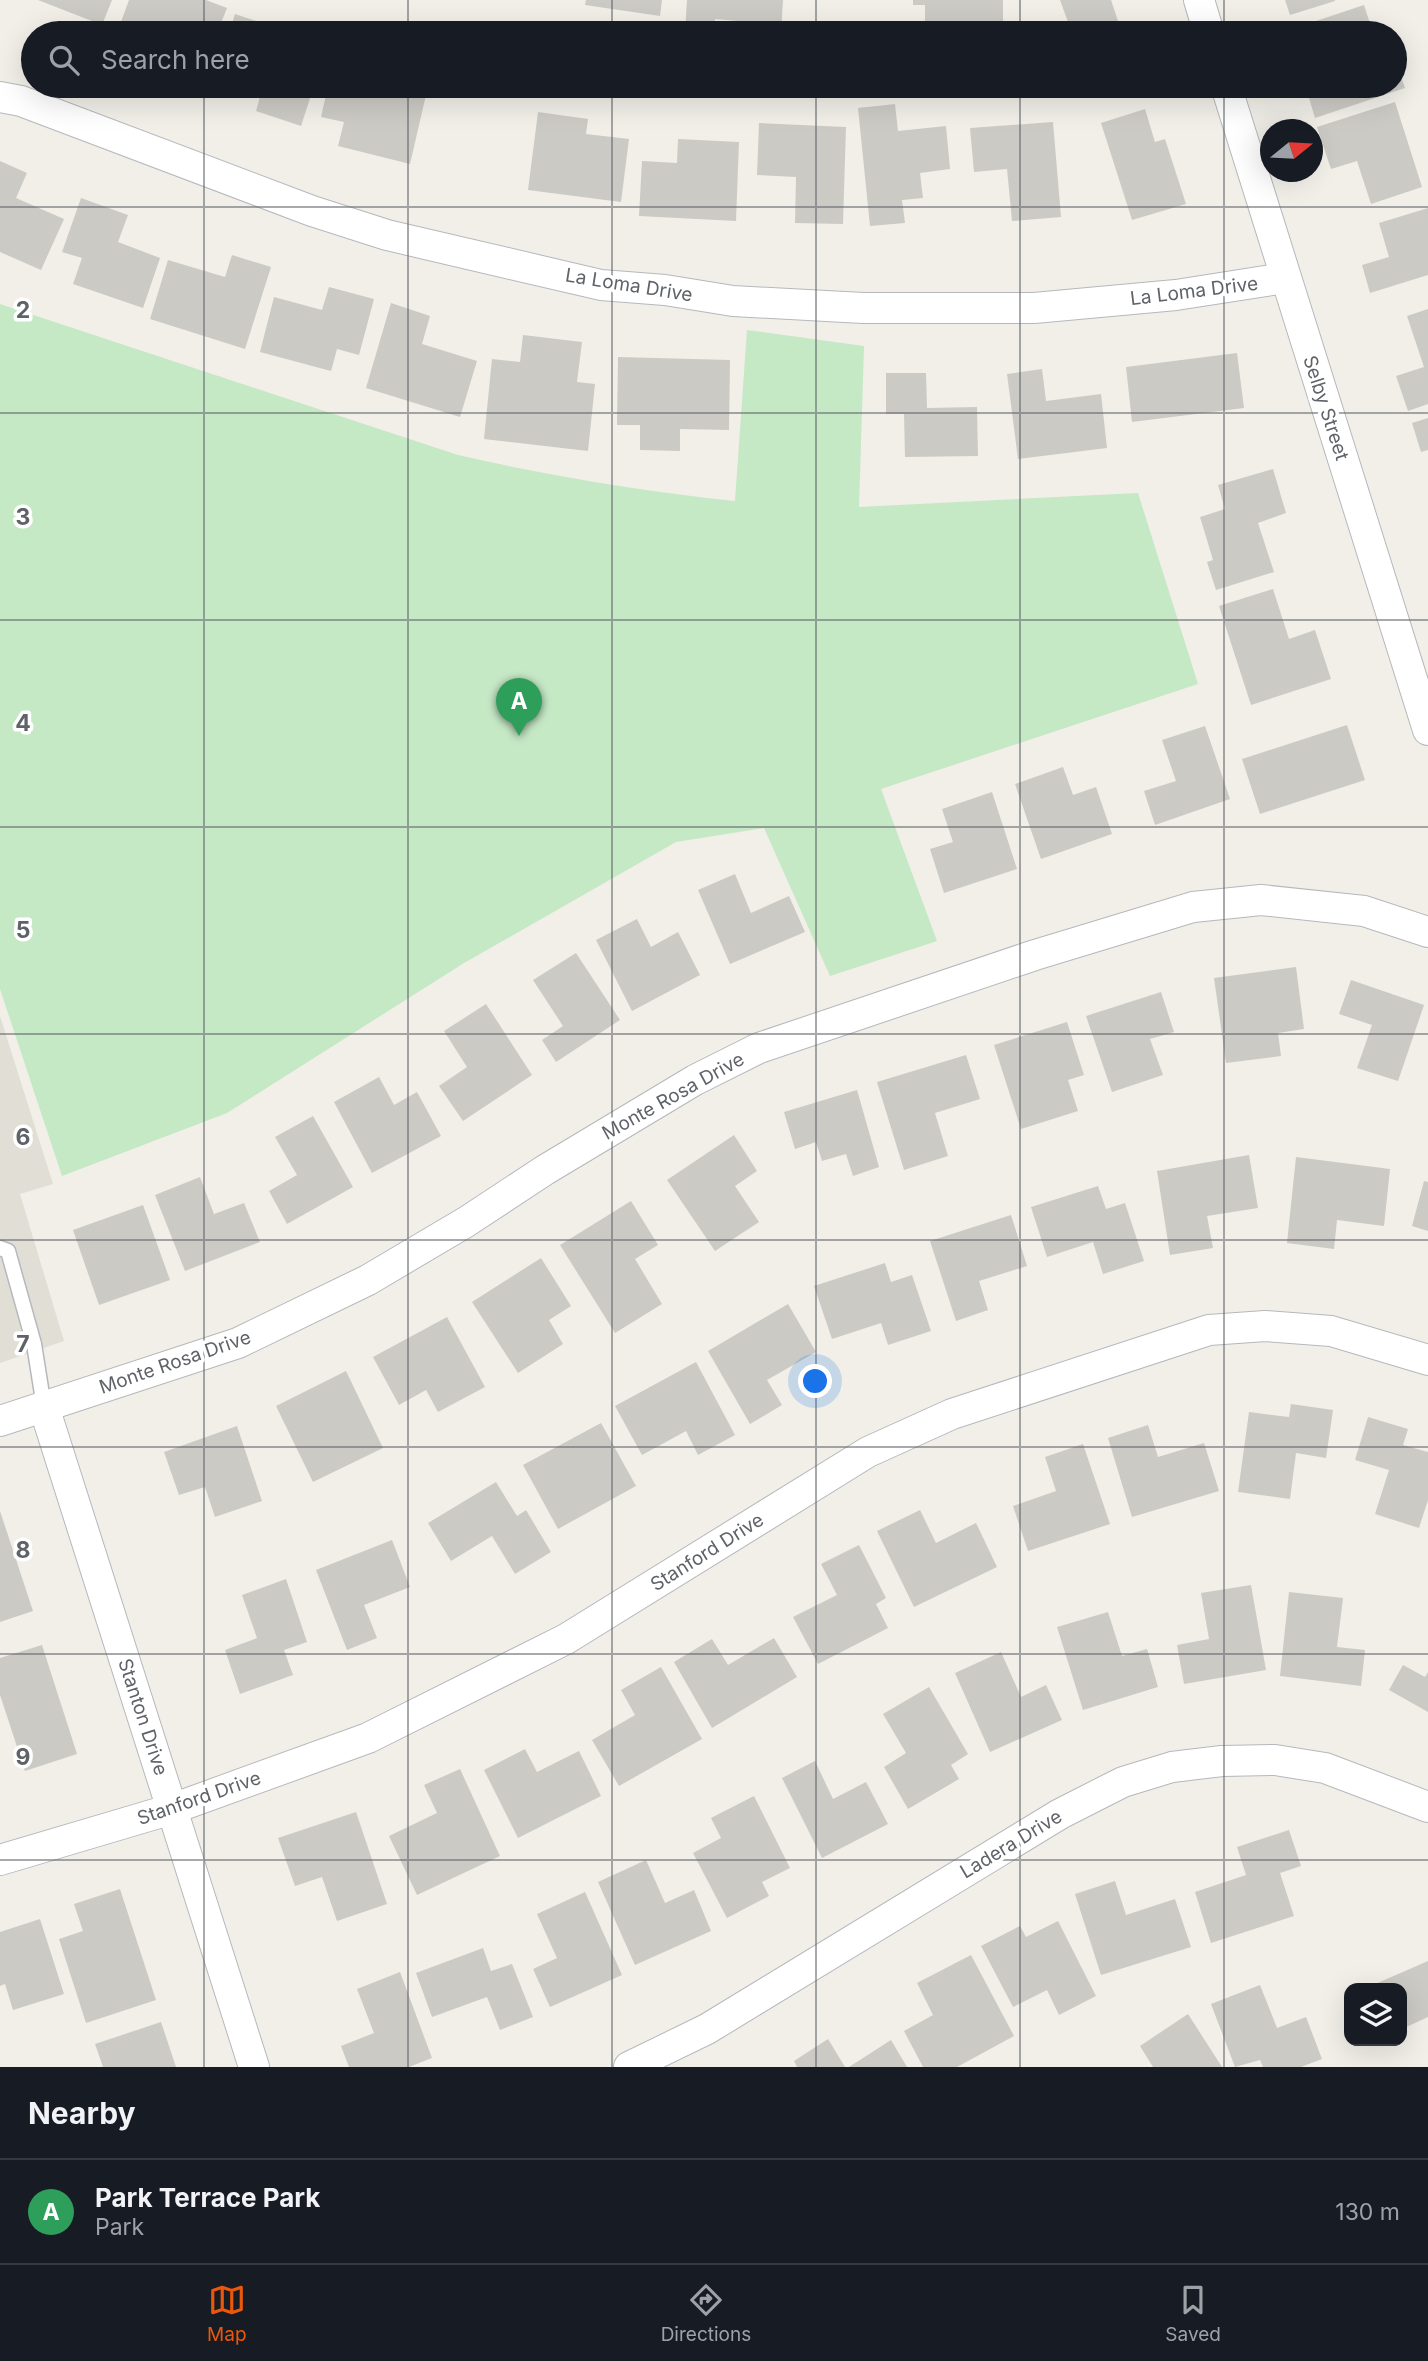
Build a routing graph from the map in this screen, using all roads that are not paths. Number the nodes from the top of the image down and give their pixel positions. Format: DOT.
graph roads {
  1 [pos="1199,0"];
  2 [pos="1205,21"];
  3 [pos="0,97"];
  4 [pos="1230,98"];
  5 [pos="1285,278"];
  6 [pos="1428,730"];
  7 [pos="1428,932"];
  8 [pos="0,1248"];
  9 [pos="1428,1360"];
  10 [pos="44,1407"];
  11 [pos="0,1421"];
  12 [pos="1428,1807"];
  13 [pos="172,1808"];
  14 [pos="0,1860"];
  15 [pos="254,2067"];
  16 [pos="629,2067"];
  1 -- 2 [label="street"];
  3 -- 5 [label="street, La Loma Drive"];
  4 -- 5 [label="street, Selby Street"];
  5 -- 6 [label="street, Selby Street"];
  7 -- 10 [label="street, Monte Rosa Drive"];
  8 -- 10 [label="lane"];
  9 -- 13 [label="street, Stanford Drive"];
  10 -- 11 [label="street, Monte Rosa Drive"];
  10 -- 13 [label="street, Stanton Drive"];
  12 -- 16 [label="street, Ladera Drive"];
  13 -- 14 [label="street, Stanford Drive"];
  13 -- 15 [label="street, Stanton Drive"];
}
